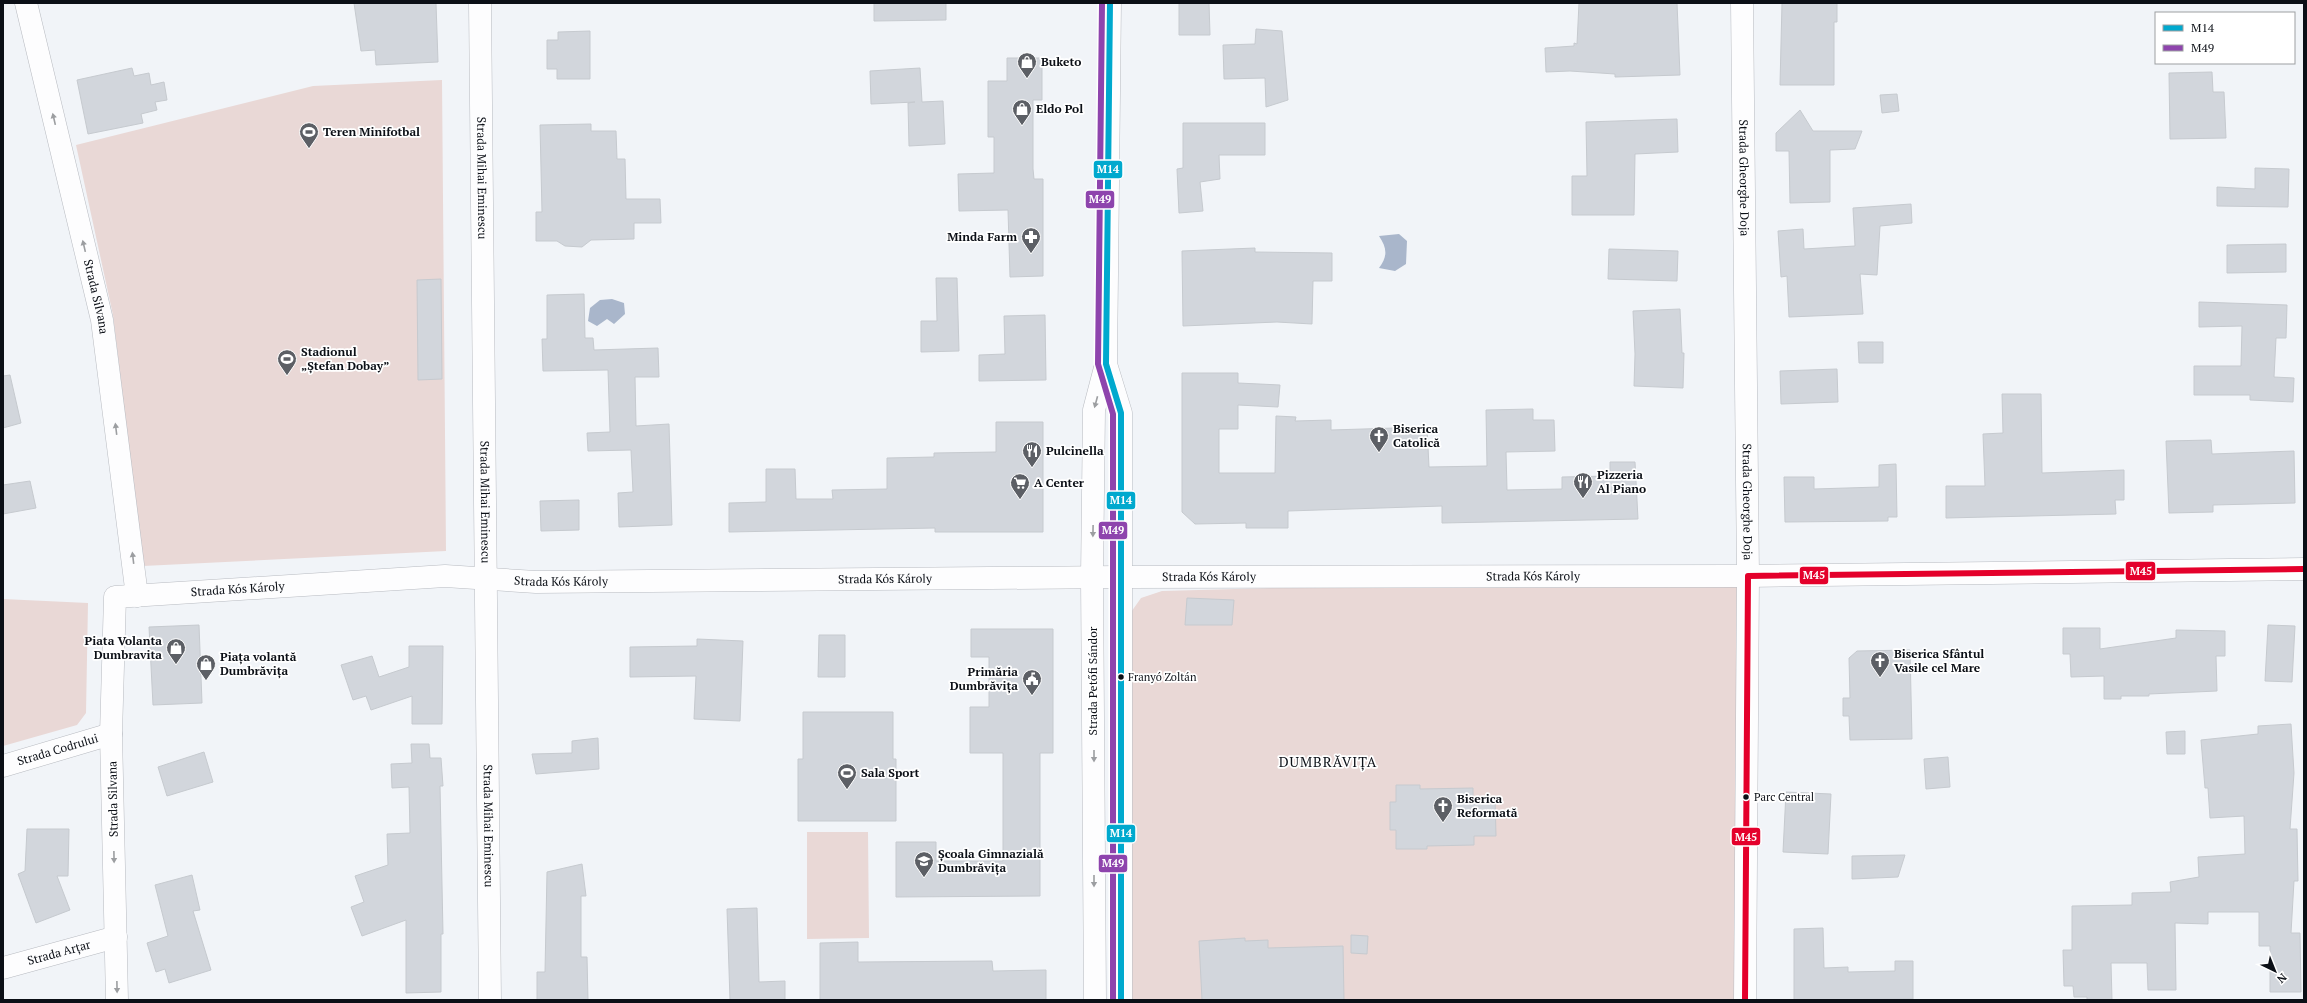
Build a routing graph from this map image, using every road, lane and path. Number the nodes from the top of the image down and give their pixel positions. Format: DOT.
graph roads {
  1 [pos="26,3"];
  2 [pos="480,3"];
  3 [pos="1110,3"];
  4 [pos="1742,3"];
  5 [pos="1106,364"];
  6 [pos="2304,569"];
  7 [pos="1748,576"];
  8 [pos="1092,577"];
  9 [pos="1119,577"];
  10 [pos="487,579"];
  11 [pos="137,596"];
  12 [pos="115,597"];
  13 [pos="111,734"];
  14 [pos="3,766"];
  15 [pos="116,937"];
  16 [pos="3,968"];
  17 [pos="117,1000"];
  18 [pos="490,1000"];
  19 [pos="1095,1000"];
  20 [pos="1121,1000"];
  21 [pos="1745,1000"];
  11 -- 1 [label="street, Strada Silvana, one-way"];
  2 -- 10 [label="street, Strada Mihai Eminescu"];
  3 -- 5 [label="street, Strada Petőfi Sándor"];
  4 -- 7 [label="street, Strada Gheorghe Doja"];
  5 -- 8 [label="street, Strada Petőfi Sándor, one-way"];
  5 -- 9 [label="street, Strada Petőfi Sándor"];
  6 -- 7 [label="street, Strada Kós Károly"];
  7 -- 9 [label="street, Strada Kós Károly"];
  7 -- 21 [label="street, Strada Gheorghe Doja"];
  8 -- 9 [label="street, Strada Kós Károly"];
  8 -- 10 [label="street, Strada Kós Károly"];
  8 -- 19 [label="street, Strada Petőfi Sándor, one-way"];
  9 -- 20 [label="street, Strada Petőfi Sándor"];
  10 -- 11 [label="street, Strada Kós Károly"];
  10 -- 18 [label="street, Strada Mihai Eminescu"];
  11 -- 12 [label="street, Strada Kós Károly"];
  12 -- 13 [label="street, Strada Silvana"];
  13 -- 14 [label="street, Strada Codrului"];
  13 -- 15 [label="street, Strada Silvana, one-way"];
  15 -- 16 [label="street, Strada Arțar"];
  15 -- 17 [label="street, Strada Silvana, one-way"];
}
